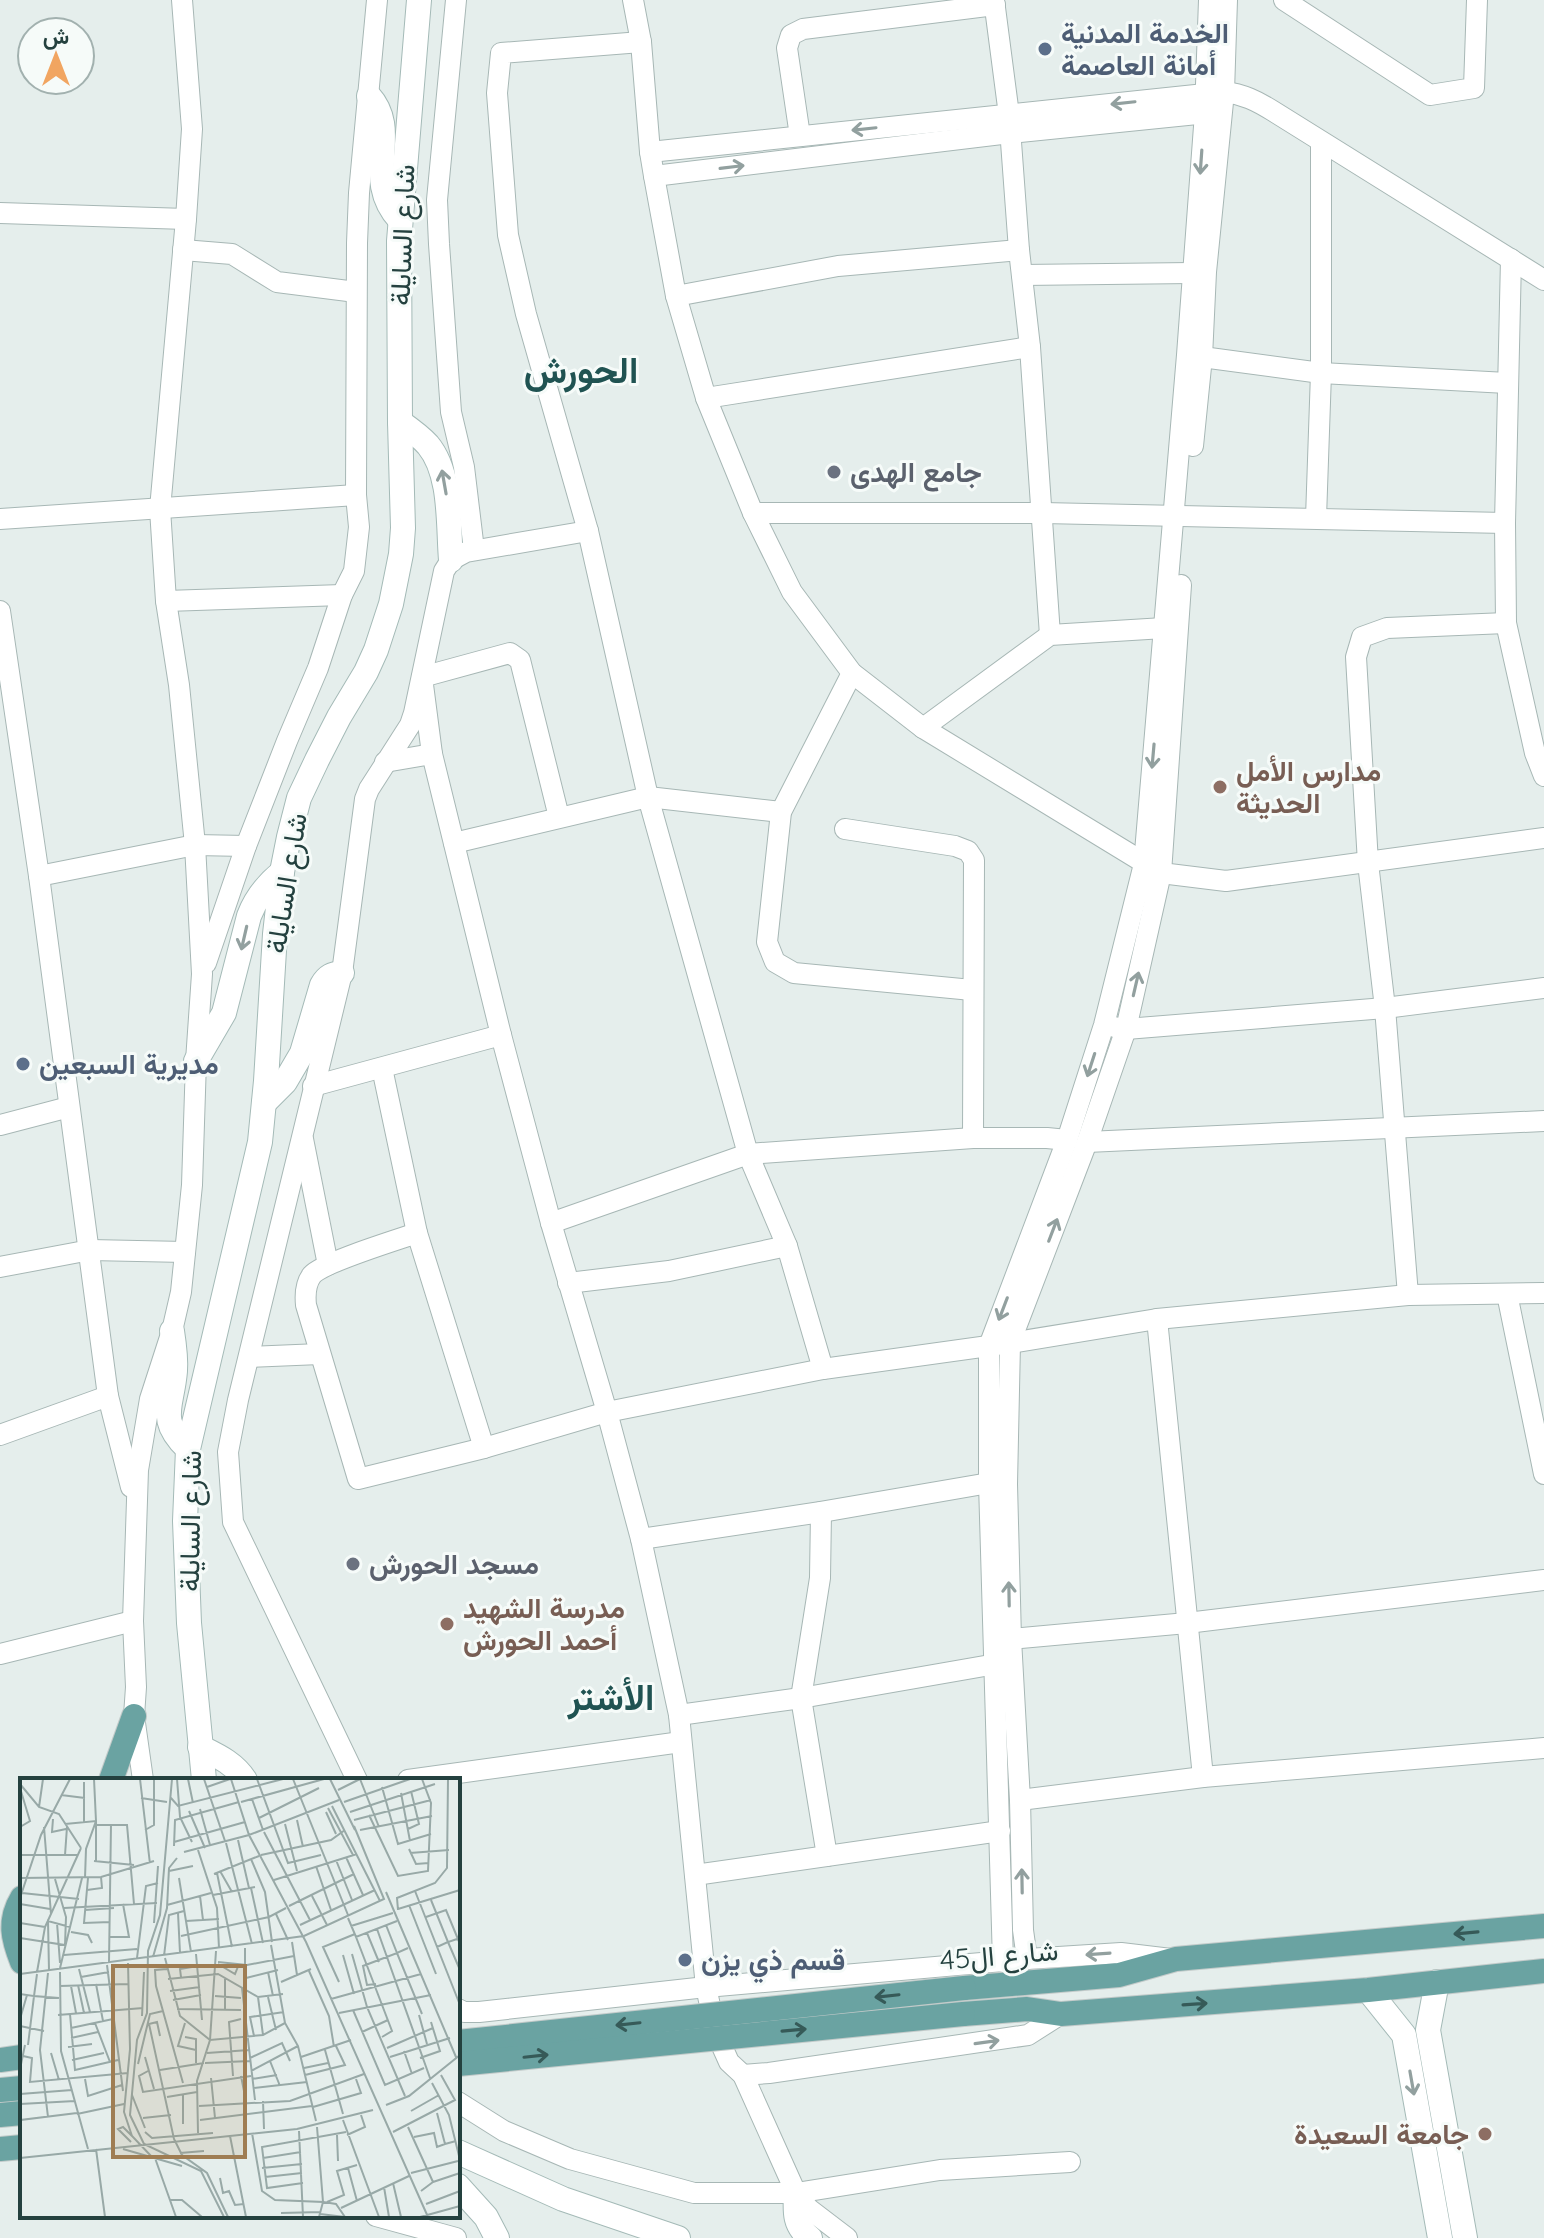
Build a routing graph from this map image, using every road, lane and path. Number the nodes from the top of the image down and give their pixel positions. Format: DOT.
graph roads {
  1 [pos="182,0"];
  2 [pos="377,0"];
  3 [pos="419,0"];
  4 [pos="456,0"];
  5 [pos="633,0"];
  6 [pos="1209,0"];
  7 [pos="1227,0"];
  8 [pos="1284,0"];
  9 [pos="1477,0"];
  10 [pos="995,2"];
  11 [pos="641,42"];
  12 [pos="369,96"];
  13 [pos="1214,103"];
  14 [pos="1009,124"];
  15 [pos="800,136"];
  16 [pos="1321,142"];
  17 [pos="650,152"];
  18 [pos="654,176"];
  19 [pos="0,213"];
  20 [pos="186,219"];
  21 [pos="400,220"];
  22 [pos="183,250"];
  23 [pos="1019,250"];
  24 [pos="1511,259"];
  25 [pos="1192,273"];
  26 [pos="1022,275"];
  27 [pos="1544,279"];
  28 [pos="356,292"];
  29 [pos="676,296"];
  30 [pos="1030,347"];
  31 [pos="1202,357"];
  32 [pos="1321,373"];
  33 [pos="1507,383"];
  34 [pos="706,398"];
  35 [pos="400,422"];
  36 [pos="356,495"];
  37 [pos="160,509"];
  38 [pos="753,513"];
  39 [pos="1043,513"];
  40 [pos="1180,516"];
  41 [pos="1316,518"];
  42 [pos="0,519"];
  43 [pos="1505,523"];
  44 [pos="588,531"];
  45 [pos="474,550"];
  46 [pos="451,560"];
  47 [pos="342,595"];
  48 [pos="166,601"];
  49 [pos="1,622"];
  50 [pos="1506,623"];
  51 [pos="1164,628"];
  52 [pos="1050,635"];
  53 [pos="852,673"];
  54 [pos="422,677"];
  55 [pos="923,728"];
  56 [pos="432,754"];
  57 [pos="385,762"];
  58 [pos="1544,776"];
  59 [pos="648,797"];
  60 [pos="781,812"];
  61 [pos="559,817"];
  62 [pos="845,829"];
  63 [pos="1544,838"];
  64 [pos="454,843"];
  65 [pos="195,845"];
  66 [pos="246,846"];
  67 [pos="1368,863"];
  68 [pos="1152,868"];
  69 [pos="282,872"];
  70 [pos="39,876"];
  71 [pos="342,973"];
  72 [pos="202,974"];
  73 [pos="1544,988"];
  74 [pos="972,990"];
  75 [pos="1385,1008"];
  76 [pos="1104,1025"];
  77 [pos="1126,1029"];
  78 [pos="501,1035"];
  79 [pos="196,1061"];
  80 [pos="382,1068"];
  81 [pos="313,1086"];
  82 [pos="264,1103"];
  83 [pos="69,1107"];
  84 [pos="1544,1121"];
  85 [pos="0,1125"];
  86 [pos="1395,1126"];
  87 [pos="302,1134"];
  88 [pos="973,1138"];
  89 [pos="1077,1141"];
  90 [pos="748,1154"];
  91 [pos="551,1223"];
  92 [pos="417,1233"];
  93 [pos="787,1246"];
  94 [pos="90,1250"];
  95 [pos="185,1252"];
  96 [pos="328,1265"];
  97 [pos="0,1267"];
  98 [pos="568,1283"];
  99 [pos="1544,1293"];
  100 [pos="1507,1294"];
  101 [pos="1408,1295"];
  102 [pos="1157,1319"];
  103 [pos="172,1331"];
  104 [pos="1000,1344"];
  105 [pos="320,1354"];
  106 [pos="249,1357"];
  107 [pos="823,1369"];
  108 [pos="108,1396"];
  109 [pos="607,1412"];
  110 [pos="0,1435"];
  111 [pos="484,1448"];
  112 [pos="188,1449"];
  113 [pos="1544,1474"];
  114 [pos="989,1483"];
  115 [pos="136,1506"];
  116 [pos="821,1512"];
  117 [pos="641,1539"];
  118 [pos="1544,1580"];
  119 [pos="133,1621"];
  120 [pos="1187,1623"];
  121 [pos="1011,1639"];
  122 [pos="0,1654"];
  123 [pos="996,1664"];
  124 [pos="801,1698"];
  125 [pos="679,1715"];
  126 [pos="134,1716"];
  127 [pos="681,1742"];
  128 [pos="200,1747"];
  129 [pos="1544,1748"];
  130 [pos="1203,1777"];
  131 [pos="112,1778"];
  132 [pos="143,1778"];
  133 [pos="204,1778"];
  134 [pos="243,1778"];
  135 [pos="356,1778"];
  136 [pos="422,1778"];
  137 [pos="1020,1800"];
  138 [pos="1000,1831"];
  139 [pos="827,1856"];
  140 [pos="695,1875"];
  141 [pos="20,1901"];
  142 [pos="1544,1926"];
  143 [pos="20,1956"];
  144 [pos="1027,1959"];
  145 [pos="1176,1959"];
  146 [pos="1003,1962"];
  147 [pos="1544,1971"];
  148 [pos="1437,1982"];
  149 [pos="706,1987"];
  150 [pos="1368,1990"];
  151 [pos="460,2010"];
  152 [pos="1061,2014"];
  153 [pos="1428,2030"];
  154 [pos="1404,2035"];
  155 [pos="460,2042"];
  156 [pos="460,2064"];
  157 [pos="743,2075"];
  158 [pos="20,2088"];
  159 [pos="0,2090"];
  160 [pos="460,2103"];
  161 [pos="20,2113"];
  162 [pos="0,2115"];
  163 [pos="20,2147"];
  164 [pos="0,2149"];
  165 [pos="460,2153"];
  166 [pos="1070,2162"];
  167 [pos="460,2188"];
  168 [pos="796,2193"];
  169 [pos="383,2218"];
  170 [pos="437,2218"];
  171 [pos="457,2238"];
  172 [pos="497,2238"];
  173 [pos="678,2238"];
  174 [pos="810,2238"];
  175 [pos="847,2238"];
  176 [pos="1440,2238"];
  177 [pos="1465,2238"];
  1 -- 20 [label="street"];
  2 -- 12 [label="street"];
  3 -- 21 [label="main road, شارع السايلة"];
  4 -- 45 [label="street"];
  5 -- 11 [label="street"];
  6 -- 13 [label="street"];
  7 -- 13 [label="street"];
  8 -- 9 [label="street"];
  10 -- 14 [label="street"];
  10 -- 15 [label="street"];
  11 -- 17 [label="street"];
  11 -- 44 [label="street"];
  12 -- 21 [label="main road"];
  12 -- 28 [label="street"];
  13 -- 14 [label="street"];
  13 -- 16 [label="street"];
  13 -- 25 [label="street, one-way"];
  13 -- 31 [label="street"];
  14 -- 15 [label="street, one-way"];
  18 -- 14 [label="street, one-way"];
  14 -- 23 [label="street"];
  15 -- 17 [label="street"];
  16 -- 24 [label="street"];
  16 -- 32 [label="street"];
  17 -- 18 [label="street"];
  18 -- 29 [label="street"];
  19 -- 20 [label="street"];
  20 -- 22 [label="street"];
  21 -- 35 [label="main road, شارع السايلة"];
  22 -- 28 [label="street"];
  22 -- 37 [label="street"];
  23 -- 26 [label="street"];
  23 -- 29 [label="street"];
  24 -- 27 [label="street"];
  24 -- 33 [label="street"];
  25 -- 26 [label="street"];
  25 -- 40 [label="street"];
  26 -- 30 [label="street"];
  28 -- 36 [label="street"];
  29 -- 34 [label="street"];
  30 -- 34 [label="street"];
  30 -- 39 [label="street"];
  31 -- 32 [label="street"];
  31 -- 40 [label="street"];
  32 -- 33 [label="street"];
  32 -- 41 [label="street"];
  33 -- 43 [label="street"];
  34 -- 38 [label="street"];
  46 -- 35 [label="main road, one-way"];
  35 -- 69 [label="main road, شارع السايلة"];
  36 -- 37 [label="street"];
  36 -- 47 [label="street"];
  37 -- 42 [label="street"];
  37 -- 48 [label="street"];
  38 -- 39 [label="street"];
  38 -- 53 [label="street"];
  39 -- 40 [label="street"];
  39 -- 52 [label="street"];
  40 -- 41 [label="street"];
  40 -- 51 [label="street"];
  40 -- 68 [label="street"];
  41 -- 43 [label="street"];
  43 -- 50 [label="street"];
  44 -- 45 [label="street"];
  44 -- 59 [label="street"];
  45 -- 46 [label="street"];
  46 -- 54 [label="street"];
  47 -- 48 [label="street"];
  47 -- 66 [label="street"];
  48 -- 65 [label="street"];
  49 -- 70 [label="street"];
  50 -- 58 [label="street"];
  50 -- 67 [label="street"];
  51 -- 52 [label="street"];
  51 -- 68 [label="street, one-way"];
  52 -- 55 [label="street"];
  53 -- 55 [label="street"];
  53 -- 60 [label="street"];
  54 -- 56 [label="street"];
  54 -- 57 [label="street"];
  54 -- 61 [label="street"];
  55 -- 68 [label="street"];
  56 -- 57 [label="street"];
  56 -- 64 [label="street"];
  57 -- 71 [label="street"];
  59 -- 60 [label="street"];
  59 -- 61 [label="street"];
  59 -- 90 [label="street"];
  60 -- 74 [label="street"];
  61 -- 64 [label="street"];
  62 -- 74 [label="street"];
  63 -- 67 [label="street"];
  64 -- 78 [label="street"];
  65 -- 66 [label="street"];
  65 -- 70 [label="street"];
  65 -- 72 [label="street"];
  66 -- 72 [label="street"];
  67 -- 68 [label="street"];
  67 -- 75 [label="street"];
  68 -- 76 [label="street"];
  77 -- 68 [label="street, one-way"];
  69 -- 79 [label="main road, one-way"];
  69 -- 82 [label="main road, شارع السايلة"];
  70 -- 83 [label="street"];
  71 -- 81 [label="street"];
  71 -- 82 [label="main road"];
  72 -- 79 [label="street"];
  73 -- 75 [label="street"];
  74 -- 88 [label="street"];
  75 -- 77 [label="street"];
  75 -- 86 [label="street"];
  76 -- 77 [label="street"];
  76 -- 89 [label="street, one-way"];
  77 -- 89 [label="street"];
  78 -- 80 [label="street"];
  78 -- 91 [label="street"];
  79 -- 95 [label="street"];
  80 -- 81 [label="street"];
  80 -- 92 [label="street"];
  81 -- 87 [label="street"];
  82 -- 112 [label="main road, شارع السايلة"];
  83 -- 85 [label="street"];
  83 -- 94 [label="street"];
  84 -- 86 [label="street"];
  86 -- 89 [label="street"];
  86 -- 101 [label="street"];
  87 -- 96 [label="street"];
  87 -- 106 [label="street"];
  88 -- 89 [label="street"];
  88 -- 90 [label="street"];
  89 -- 104 [label="street"];
  90 -- 91 [label="street"];
  90 -- 93 [label="street"];
  91 -- 98 [label="street"];
  92 -- 96 [label="street"];
  92 -- 111 [label="street"];
  93 -- 98 [label="street"];
  93 -- 107 [label="street"];
  94 -- 95 [label="street"];
  94 -- 97 [label="street"];
  94 -- 108 [label="street"];
  95 -- 103 [label="street"];
  96 -- 105 [label="street"];
  98 -- 109 [label="street"];
  99 -- 100 [label="street"];
  100 -- 101 [label="street"];
  100 -- 113 [label="street"];
  101 -- 102 [label="street"];
  102 -- 104 [label="street"];
  102 -- 120 [label="street"];
  103 -- 112 [label="main road"];
  103 -- 115 [label="street"];
  104 -- 107 [label="street"];
  104 -- 114 [label="street"];
  121 -- 104 [label="street, one-way"];
  105 -- 106 [label="street"];
  105 -- 111 [label="street"];
  106 -- 135 [label="street"];
  107 -- 109 [label="street"];
  108 -- 110 [label="street"];
  108 -- 115 [label="street"];
  109 -- 111 [label="street"];
  109 -- 117 [label="street"];
  112 -- 128 [label="main road, شارع السايلة"];
  114 -- 116 [label="street"];
  114 -- 123 [label="street"];
  115 -- 119 [label="street"];
  116 -- 117 [label="street"];
  116 -- 124 [label="street"];
  117 -- 125 [label="street"];
  118 -- 120 [label="street"];
  119 -- 122 [label="street"];
  119 -- 126 [label="street"];
  120 -- 121 [label="street"];
  120 -- 130 [label="street"];
  121 -- 137 [label="street"];
  123 -- 124 [label="street"];
  123 -- 138 [label="street"];
  124 -- 125 [label="street"];
  124 -- 139 [label="street"];
  125 -- 127 [label="street"];
  126 -- 131 [label="main road"];
  126 -- 132 [label="street"];
  127 -- 136 [label="street"];
  127 -- 140 [label="street"];
  128 -- 133 [label="main road, شارع السايلة"];
  128 -- 134 [label="main road"];
  129 -- 130 [label="street"];
  130 -- 137 [label="street"];
  144 -- 137 [label="street, one-way"];
  138 -- 139 [label="street"];
  138 -- 146 [label="street"];
  139 -- 140 [label="street"];
  140 -- 149 [label="street"];
  141 -- 143 [label="main road"];
  142 -- 145 [label="main road, شارع ال45, one-way"];
  145 -- 144 [label="street, one-way"];
  144 -- 146 [label="street"];
  145 -- 155 [label="main road, شارع ال45, one-way, bridge"];
  146 -- 149 [label="street"];
  147 -- 148 [label="main road, شارع ال45"];
  148 -- 150 [label="main road, شارع ال45"];
  148 -- 153 [label="main road"];
  149 -- 151 [label="street"];
  149 -- 157 [label="street"];
  152 -- 150 [label="main road, شارع ال45, one-way"];
  150 -- 154 [label="main road"];
  156 -- 152 [label="main road, شارع ال45, one-way, bridge"];
  157 -- 152 [label="street, one-way"];
  153 -- 154 [label="main road"];
  153 -- 177 [label="main road"];
  154 -- 176 [label="main road, one-way"];
  157 -- 168 [label="street"];
  158 -- 159 [label="main road"];
  160 -- 168 [label="street"];
  161 -- 162 [label="main road"];
  163 -- 164 [label="main road"];
  165 -- 173 [label="main road"];
  166 -- 168 [label="street"];
  167 -- 172 [label="main road"];
  168 -- 174 [label="main road"];
  168 -- 175 [label="street"];
  169 -- 171 [label="street"];
  170 -- 171 [label="street"];
}
